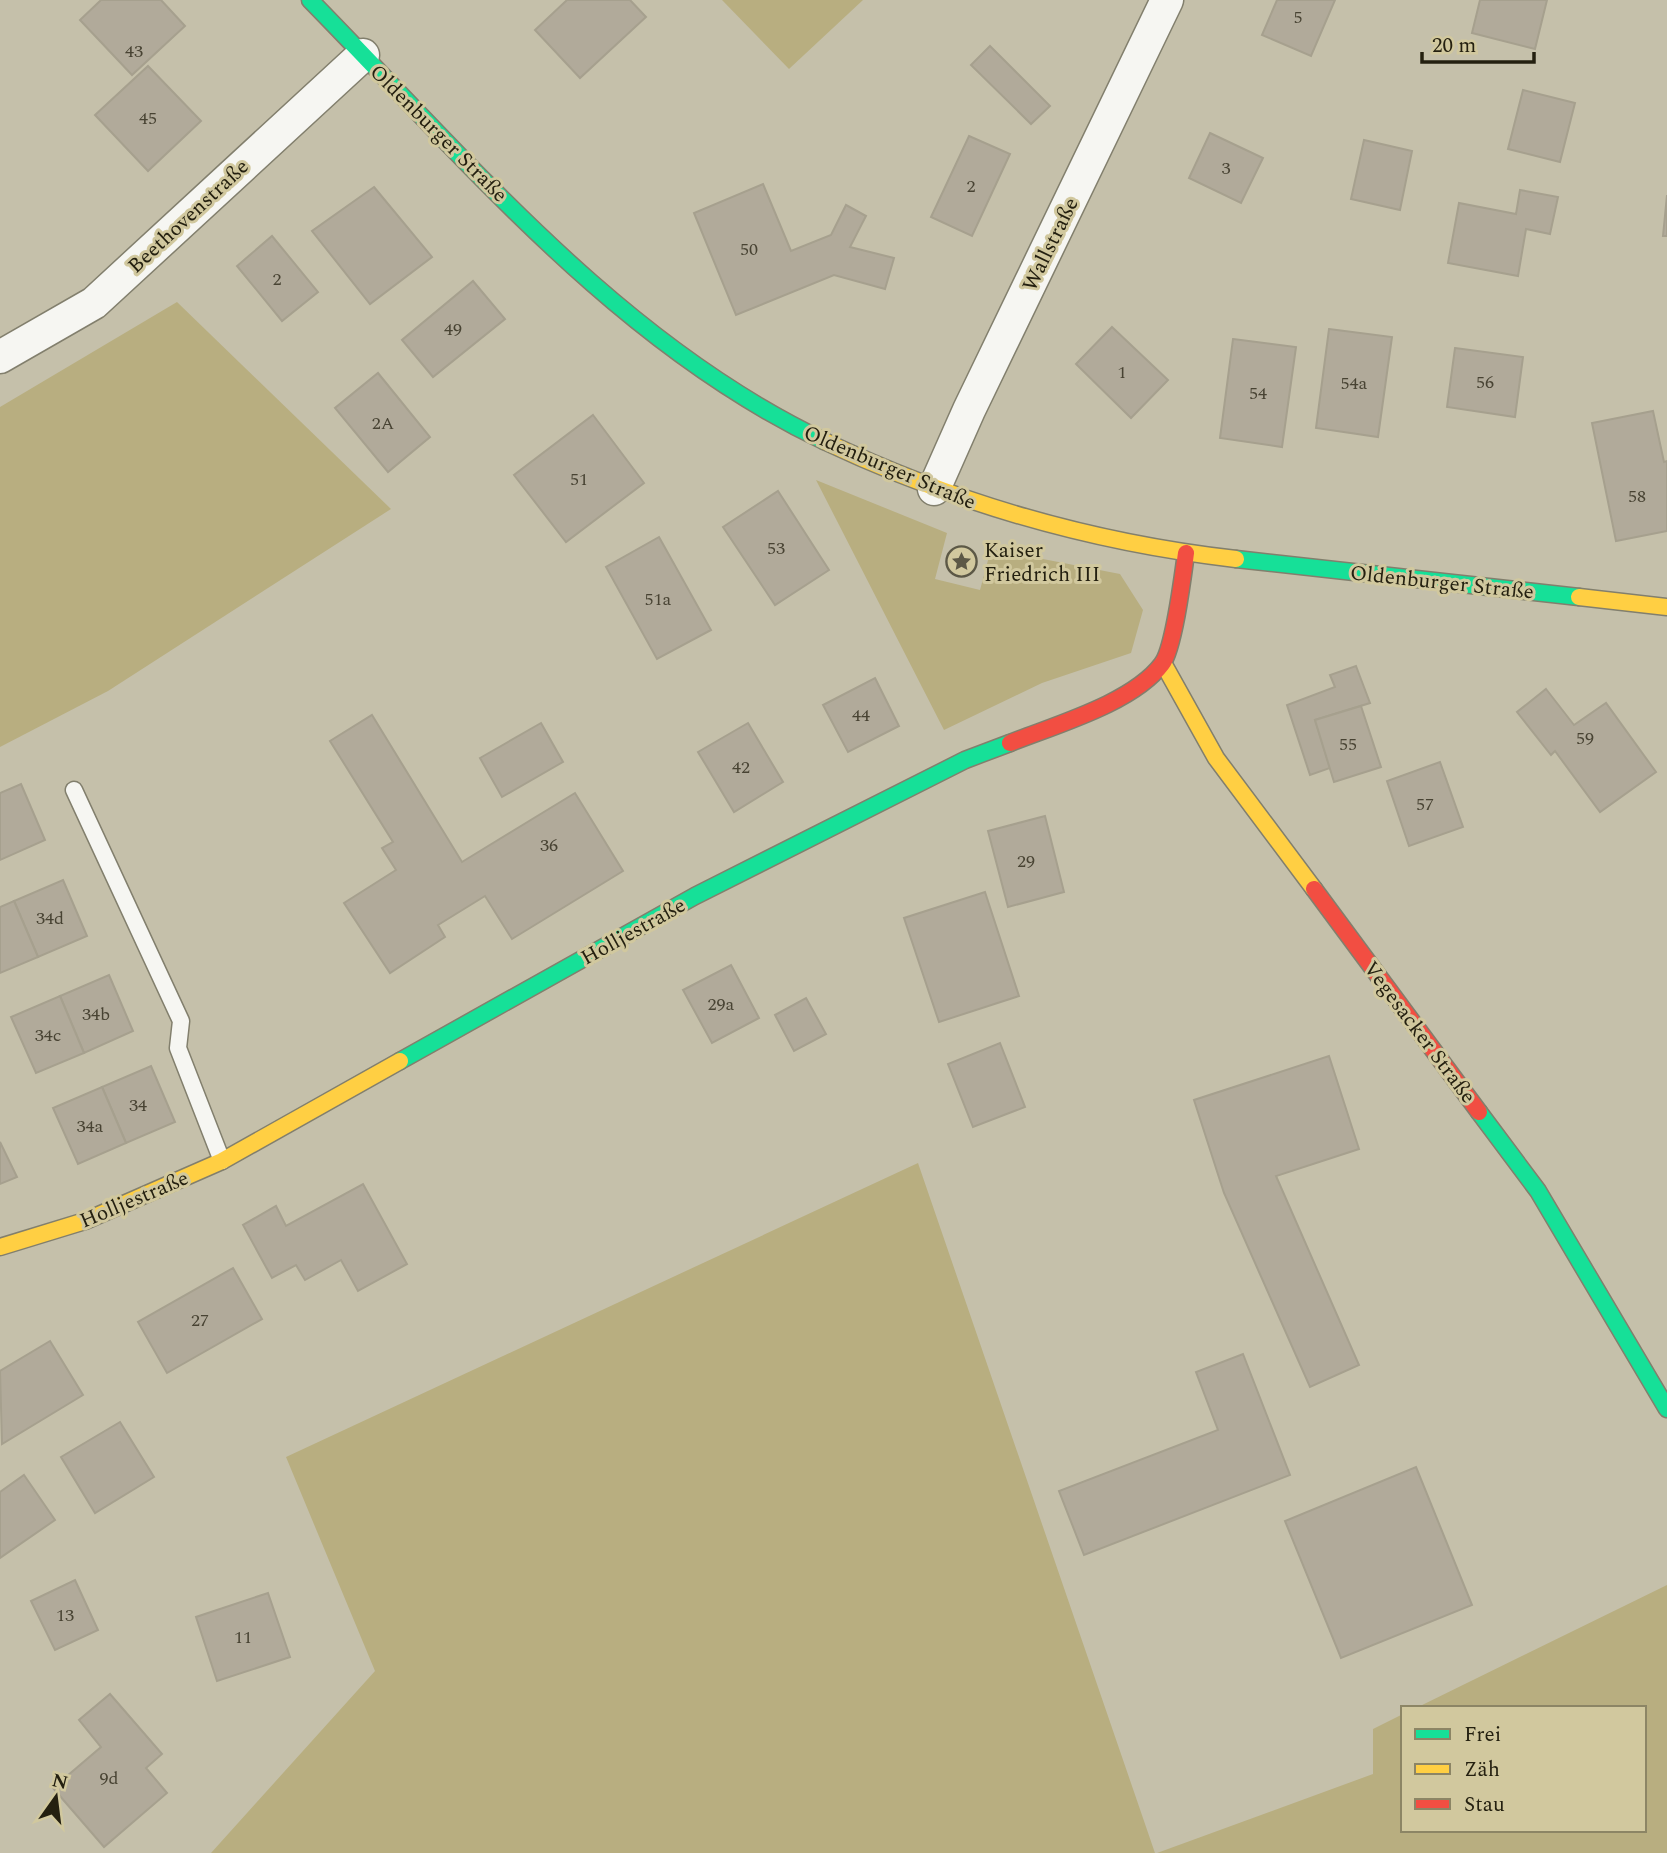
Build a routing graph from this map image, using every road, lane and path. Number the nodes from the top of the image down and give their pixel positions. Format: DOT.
graph roads {
  1 [pos="310,0"];
  2 [pos="1167,0"];
  3 [pos="363,55"];
  4 [pos="0,358"];
  5 [pos="934,489"];
  6 [pos="1185,553"];
  7 [pos="1667,607"];
  8 [pos="1163,663"];
  9 [pos="74,790"];
  10 [pos="222,1161"];
  11 [pos="0,1247"];
  12 [pos="1667,1409"];
  1 -- 3 [label="street, Oldenburger Straße"];
  2 -- 5 [label="street, Wallstraße"];
  3 -- 4 [label="street, Beethovenstraße"];
  3 -- 5 [label="street, Oldenburger Straße"];
  5 -- 6 [label="street, Oldenburger Straße"];
  6 -- 7 [label="street, Oldenburger Straße"];
  6 -- 8 [label="street"];
  8 -- 10 [label="street, Holljestraße"];
  8 -- 12 [label="street, Vegesacker Straße"];
  9 -- 10 [label="lane"];
  10 -- 11 [label="street, Holljestraße"];
}
